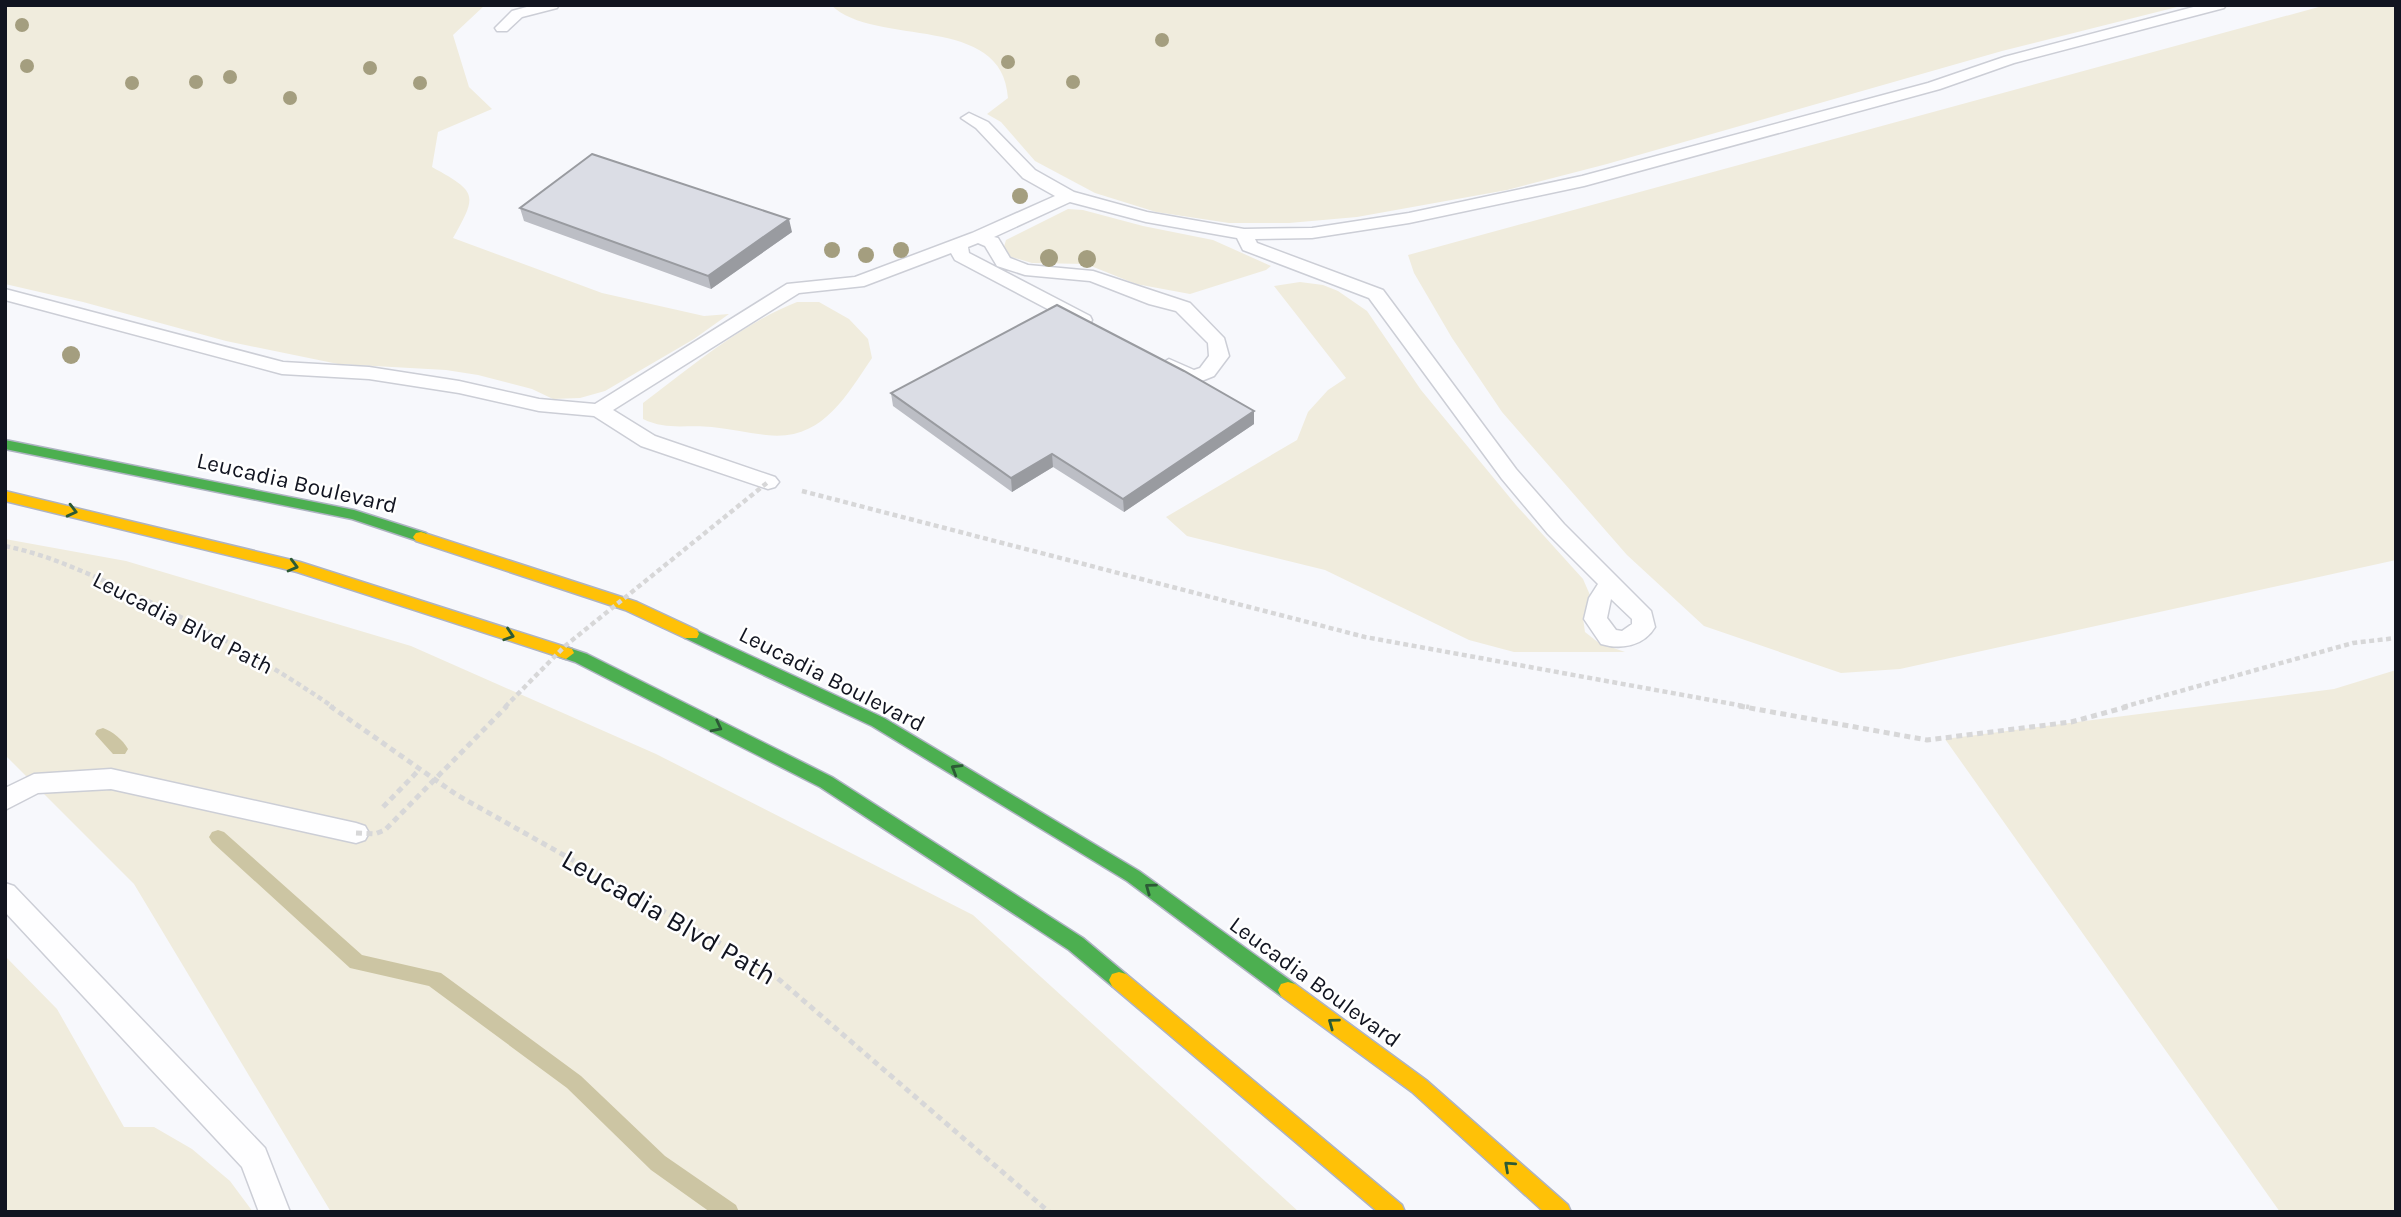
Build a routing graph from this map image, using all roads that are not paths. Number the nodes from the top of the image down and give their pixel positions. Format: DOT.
graph roads {
  1 [pos="552,5"];
  2 [pos="2219,5"];
  3 [pos="502,28"];
  4 [pos="969,118"];
  5 [pos="1068,196"];
  6 [pos="1244,234"];
  7 [pos="978,237"];
  8 [pos="958,244"];
  9 [pos="5,294"];
  10 [pos="1102,330"];
  11 [pos="1148,354"];
  12 [pos="599,410"];
  13 [pos="5,444"];
  14 [pos="768,482"];
  15 [pos="5,496"];
  16 [pos="1609,585"];
  17 [pos="5,800"];
  18 [pos="360,829"];
  19 [pos="5,894"];
  20 [pos="275,1212"];
  21 [pos="1394,1212"];
  22 [pos="1560,1212"];
  1 -- 3 [label="lane"];
  2 -- 6 [label="lane"];
  4 -- 5 [label="lane"];
  5 -- 6 [label="lane"];
  5 -- 7 [label="lane"];
  6 -- 16 [label="lane"];
  7 -- 8 [label="lane"];
  7 -- 11 [label="lane"];
  8 -- 10 [label="lane"];
  8 -- 12 [label="lane"];
  9 -- 12 [label="lane"];
  12 -- 14 [label="lane"];
  22 -- 13 [label="main road, Leucadia Boulevard, one-way"];
  15 -- 21 [label="main road, one-way"];
  17 -- 18 [label="lane"];
  19 -- 20 [label="lane"];
}
